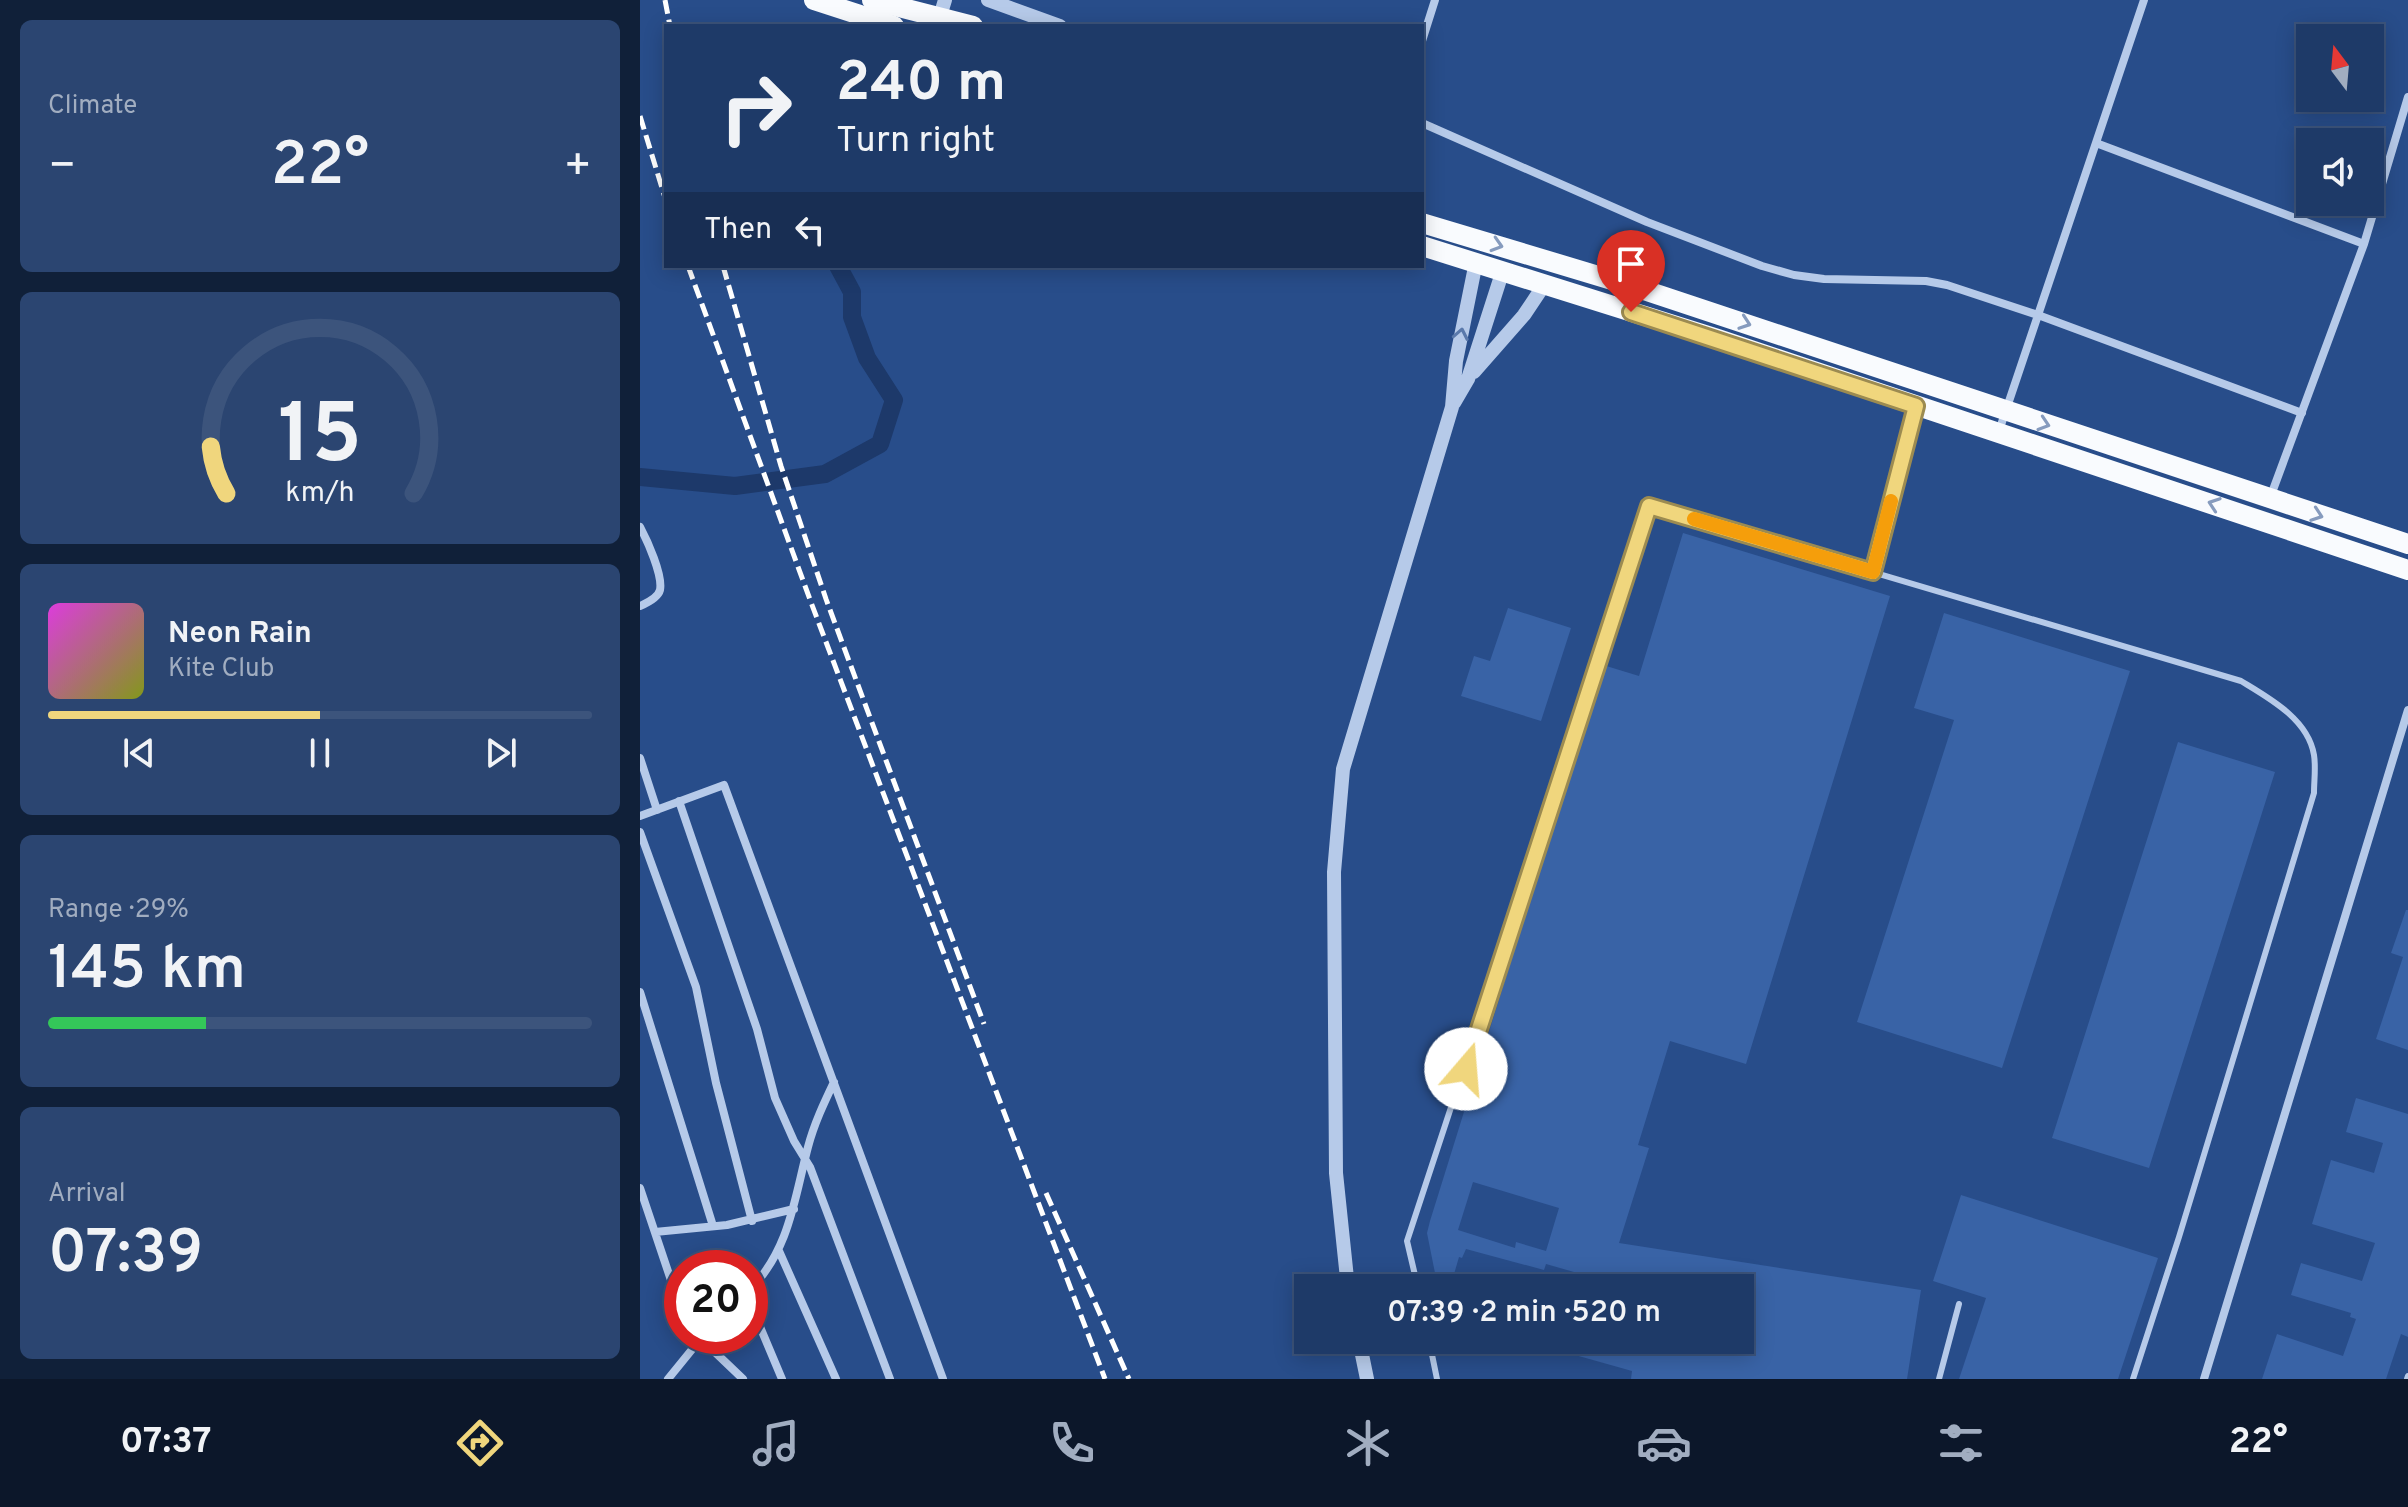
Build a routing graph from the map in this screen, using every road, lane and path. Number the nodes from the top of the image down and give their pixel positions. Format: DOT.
graph roads {
  1 [pos="814,0"];
  2 [pos="872,0"];
  3 [pos="945,0"];
  4 [pos="988,0"];
  5 [pos="1435,0"];
  6 [pos="2144,0"];
  7 [pos="888,24"];
  8 [pos="938,24"];
  9 [pos="965,24"];
  10 [pos="1054,24"];
  11 [pos="1424,35"];
  12 [pos="2408,97"];
  13 [pos="1424,124"];
  14 [pos="2096,143"];
  15 [pos="1424,224"];
  16 [pos="2364,244"];
  17 [pos="1424,247"];
  18 [pos="1476,262"];
  19 [pos="1503,270"];
  20 [pos="1544,285"];
  21 [pos="2038,315"];
  22 [pos="1468,379"];
  23 [pos="1916,406"];
  24 [pos="1452,407"];
  25 [pos="2007,411"];
  26 [pos="2302,413"];
  27 [pos="1999,432"];
  28 [pos="2270,499"];
  29 [pos="640,527"];
  30 [pos="2408,544"];
  31 [pos="2408,570"];
  32 [pos="1873,572"];
  33 [pos="640,606"];
  34 [pos="2408,710"];
  35 [pos="640,758"];
  36 [pos="679,801"];
  37 [pos="657,810"];
  38 [pos="640,816"];
  39 [pos="640,832"];
  40 [pos="640,992"];
  41 [pos="834,1082"];
  42 [pos="806,1158"];
  43 [pos="640,1188"];
  44 [pos="794,1209"];
  45 [pos="752,1221"];
  46 [pos="713,1226"];
  47 [pos="655,1232"];
  48 [pos="779,1251"];
  49 [pos="664,1259"];
  50 [pos="768,1271"];
  51 [pos="1347,1274"];
  52 [pos="1415,1274"];
  53 [pos="1959,1304"];
  54 [pos="768,1346"];
  55 [pos="687,1354"];
  56 [pos="717,1354"];
  57 [pos="1362,1354"];
  58 [pos="1432,1354"];
  59 [pos="668,1379"];
  60 [pos="743,1379"];
  61 [pos="782,1379"];
  62 [pos="836,1379"];
  63 [pos="890,1379"];
  64 [pos="943,1379"];
  65 [pos="1367,1379"];
  66 [pos="1437,1379"];
  67 [pos="1939,1379"];
  68 [pos="2133,1379"];
  69 [pos="2204,1379"];
  1 -- 7 [label="main road"];
  2 -- 9 [label="main road, bridge"];
  3 -- 8 [label="street"];
  4 -- 10 [label="street"];
  5 -- 11 [label="street"];
  6 -- 14 [label="street"];
  12 -- 16 [label="street"];
  13 -- 21 [label="street"];
  14 -- 16 [label="street"];
  14 -- 21 [label="street"];
  15 -- 25 [label="main road, one-way"];
  16 -- 26 [label="street"];
  17 -- 18 [label="main road"];
  18 -- 19 [label="main road"];
  24 -- 18 [label="street, one-way"];
  19 -- 20 [label="main road"];
  19 -- 22 [label="street"];
  20 -- 22 [label="street"];
  20 -- 23 [label="main road"];
  21 -- 25 [label="street"];
  21 -- 26 [label="street"];
  22 -- 24 [label="street"];
  23 -- 27 [label="main road"];
  23 -- 32 [label="lane"];
  24 -- 51 [label="street"];
  25 -- 27 [label="street"];
  25 -- 28 [label="main road, one-way"];
  26 -- 28 [label="street"];
  31 -- 27 [label="main road, one-way"];
  28 -- 30 [label="main road, one-way"];
  29 -- 33 [label="street"];
  32 -- 52 [label="lane"];
  32 -- 68 [label="lane"];
  34 -- 69 [label="street"];
  35 -- 37 [label="street"];
  36 -- 37 [label="street"];
  36 -- 41 [label="street"];
  36 -- 42 [label="street"];
  37 -- 38 [label="street"];
  39 -- 45 [label="street"];
  40 -- 46 [label="street"];
  41 -- 42 [label="street"];
  41 -- 64 [label="street"];
  42 -- 44 [label="street"];
  42 -- 63 [label="street"];
  43 -- 47 [label="street"];
  44 -- 45 [label="street"];
  44 -- 48 [label="street"];
  45 -- 46 [label="street"];
  46 -- 47 [label="street"];
  47 -- 49 [label="street"];
  48 -- 50 [label="street"];
  48 -- 62 [label="street"];
  53 -- 67 [label="lane"];
  54 -- 61 [label="street"];
  55 -- 59 [label="street"];
  56 -- 60 [label="street"];
  57 -- 65 [label="street"];
  58 -- 66 [label="lane"];
}
